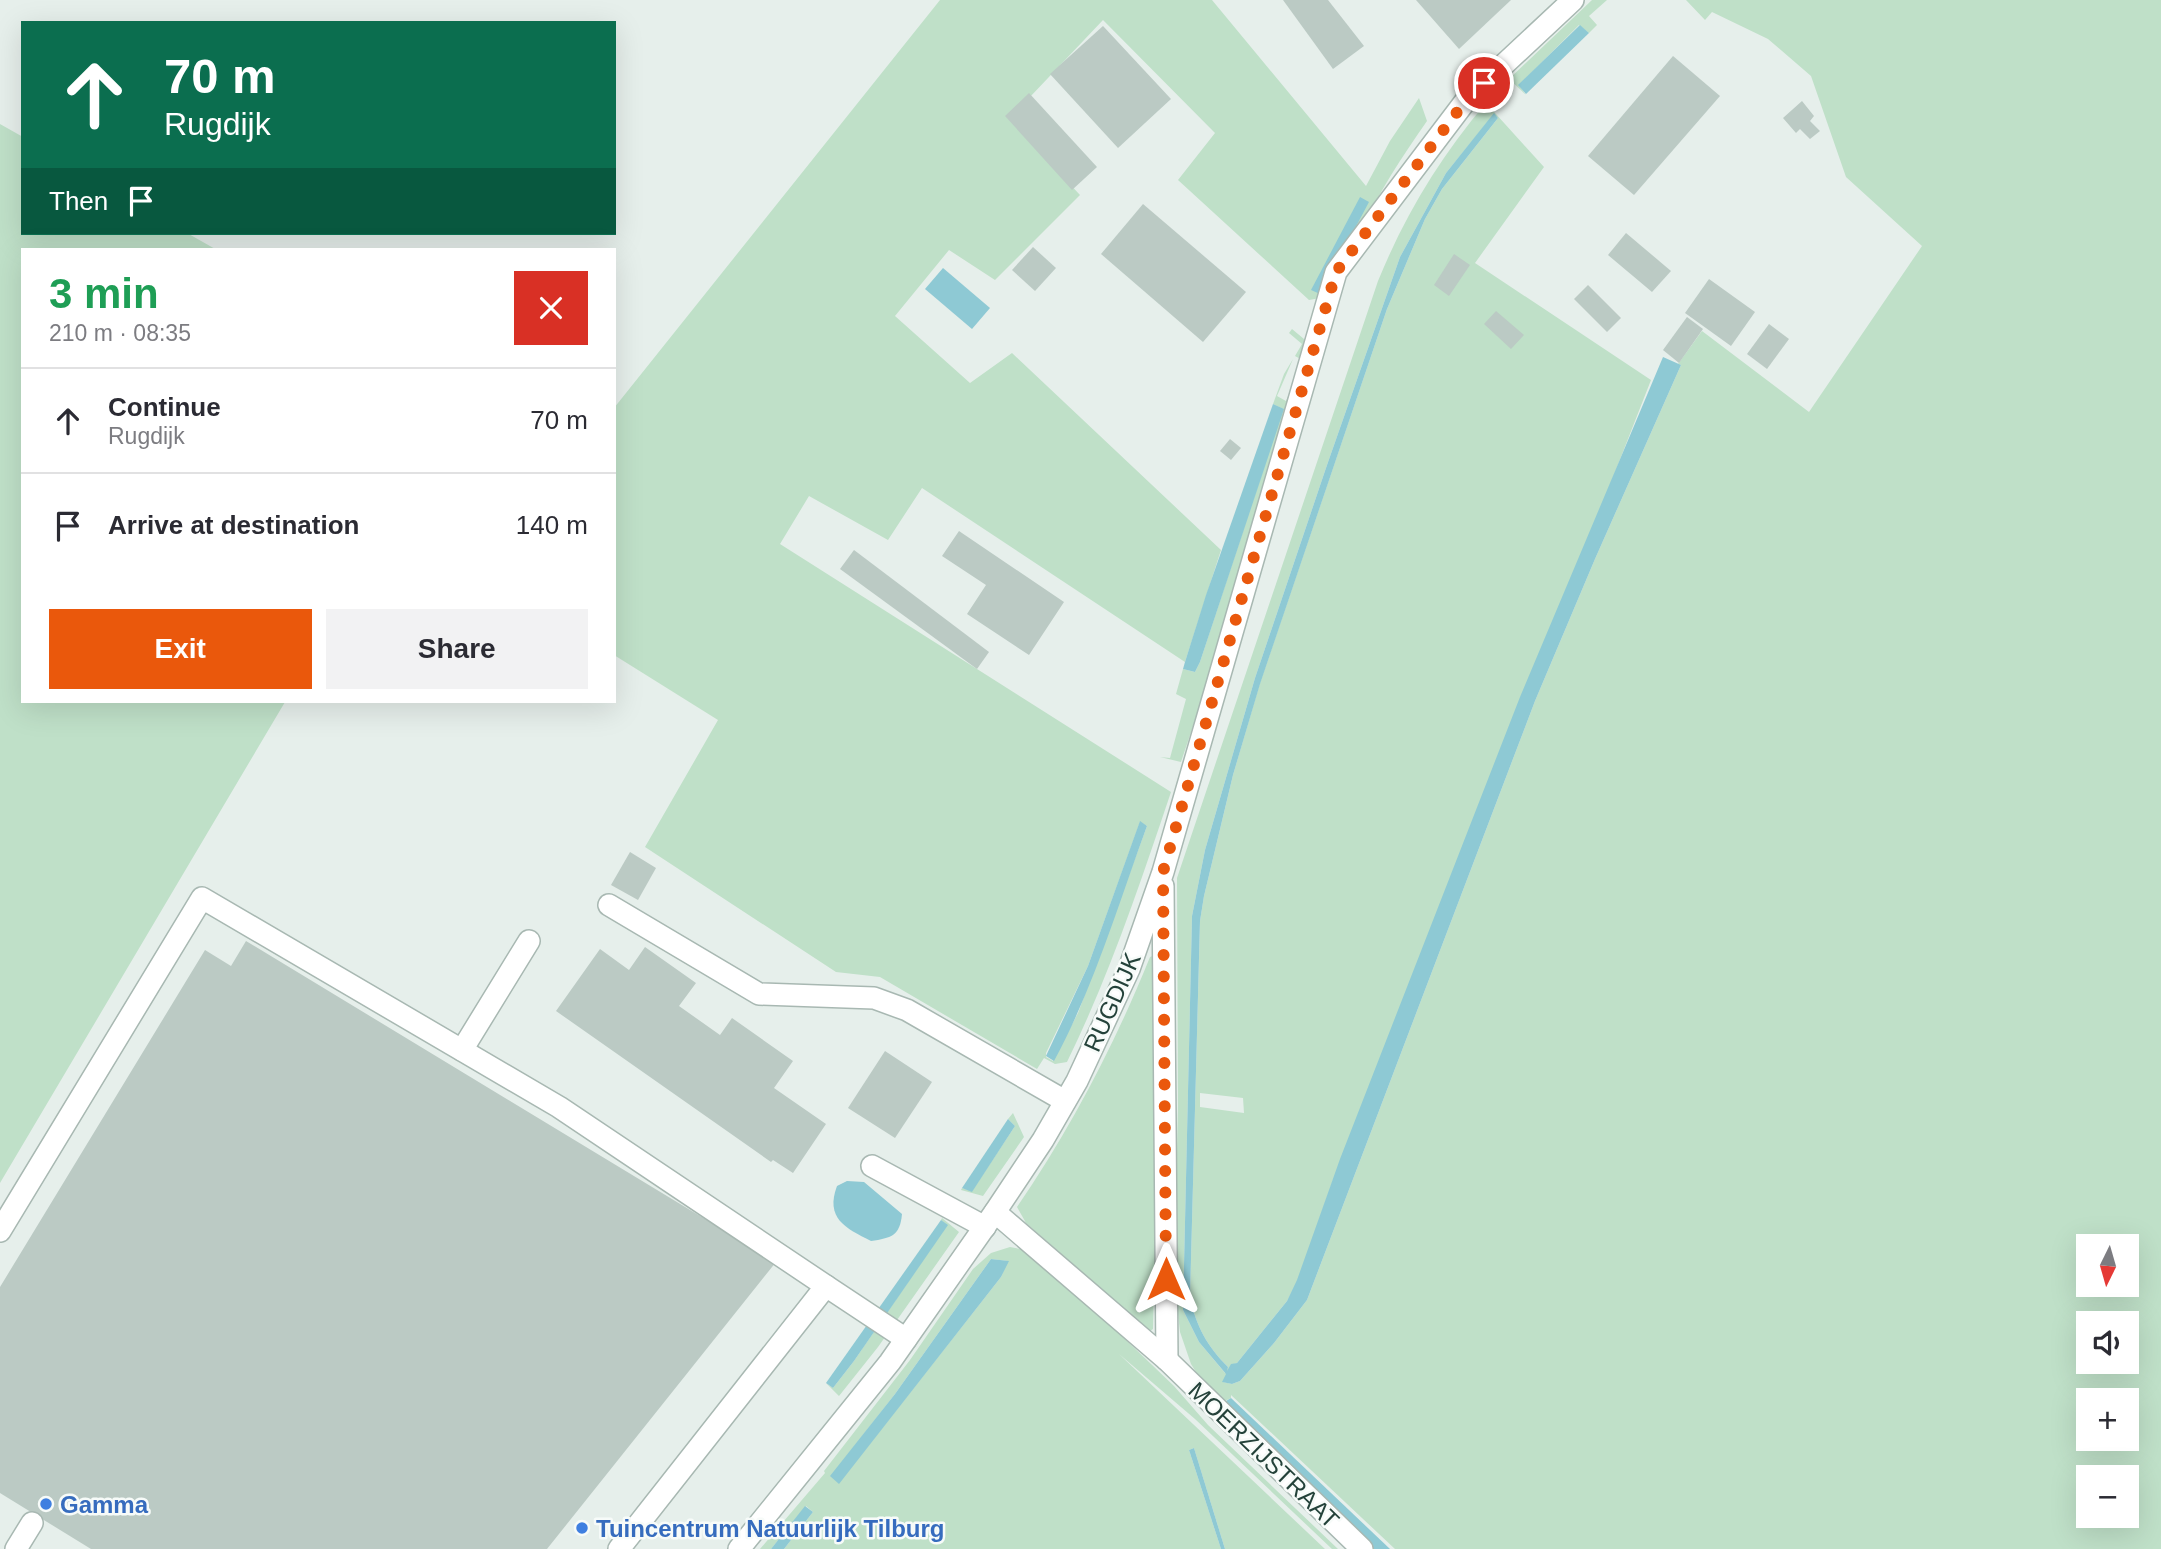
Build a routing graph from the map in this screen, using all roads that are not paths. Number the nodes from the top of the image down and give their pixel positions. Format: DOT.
graph roads {
  1 [pos="1573,0"];
  2 [pos="1163,872"];
  3 [pos="609,905"];
  4 [pos="529,941"];
  5 [pos="462,1050"];
  6 [pos="1065,1101"];
  7 [pos="872,1166"];
  8 [pos="990,1220"];
  9 [pos="0,1231"];
  10 [pos="826,1286"];
  11 [pos="906,1339"];
  12 [pos="1167,1360"];
  13 [pos="32,1523"];
  14 [pos="629,1546"];
  15 [pos="16,1549"];
  16 [pos="739,1549"];
  17 [pos="1362,1549"];
  1 -- 2 [label="street, RUGDIJK"];
  2 -- 6 [label="street, RUGDIJK"];
  2 -- 12 [label="street, MOERZIJSTRAAT"];
  3 -- 6 [label="street"];
  4 -- 5 [label="street"];
  5 -- 9 [label="street"];
  5 -- 10 [label="street"];
  6 -- 8 [label="street, RUGDIJK"];
  7 -- 8 [label="street, MOERZIJSTRAAT"];
  8 -- 11 [label="street, RUGDIJK"];
  8 -- 12 [label="street, MOERZIJSTRAAT"];
  10 -- 11 [label="street"];
  10 -- 14 [label="street"];
  11 -- 16 [label="street, RUGDIJK"];
  12 -- 17 [label="street, MOERZIJSTRAAT"];
  13 -- 15 [label="street"];
}
